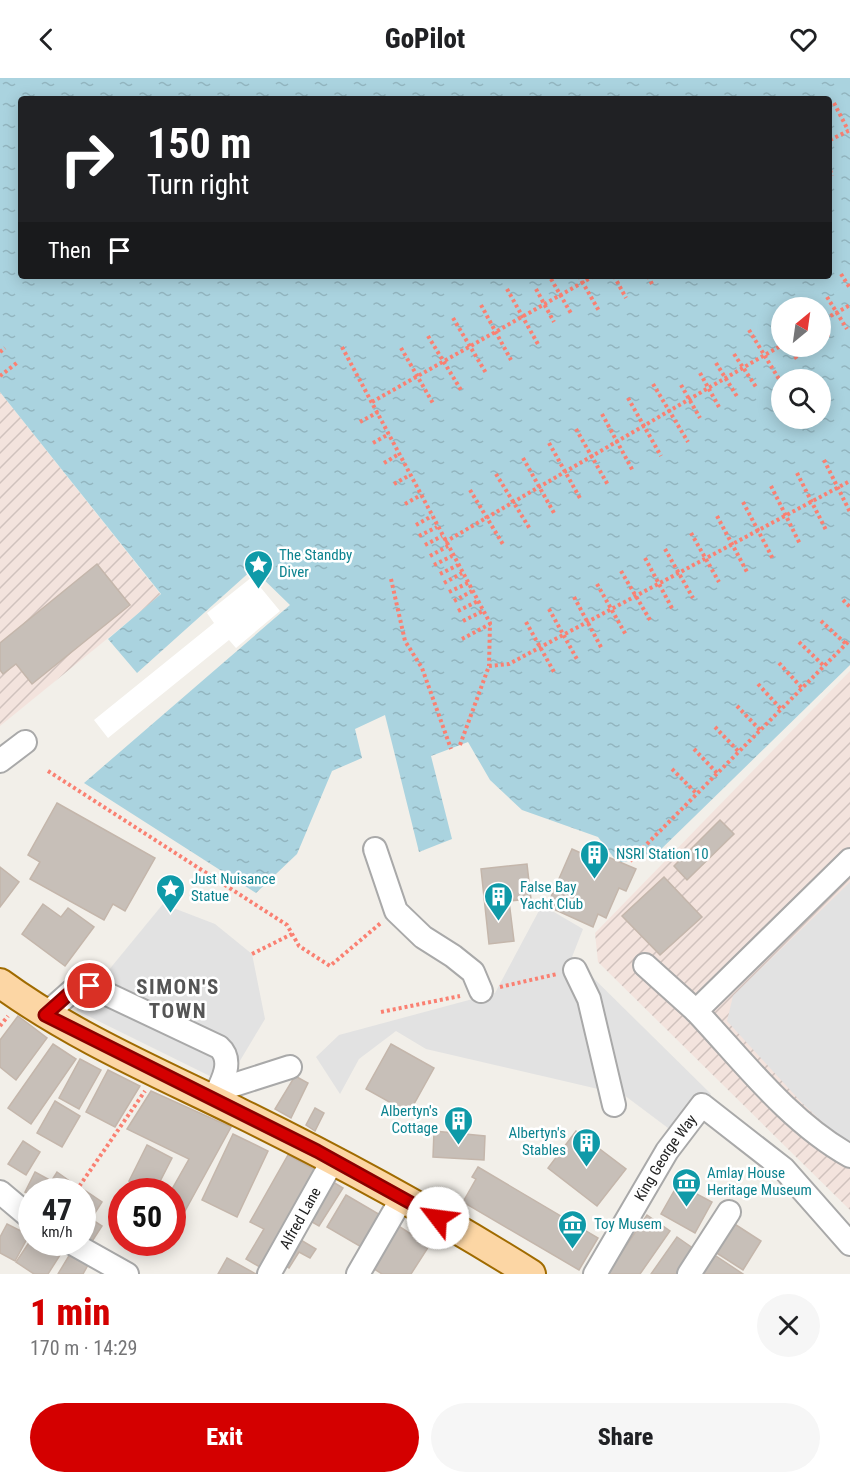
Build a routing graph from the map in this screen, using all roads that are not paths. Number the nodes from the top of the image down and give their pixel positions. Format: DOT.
graph roads {
  1 [pos="25,742"];
  2 [pos="0,761"];
  3 [pos="375,849"];
  4 [pos="850,860"];
  5 [pos="645,965"];
  6 [pos="575,970"];
  7 [pos="0,983"];
  8 [pos="482,991"];
  9 [pos="696,1011"];
  10 [pos="45,1015"];
  11 [pos="290,1067"];
  12 [pos="216,1095"];
  13 [pos="614,1105"];
  14 [pos="824,1141"];
  15 [pos="850,1156"];
  16 [pos="333,1160"];
  17 [pos="850,1170"];
  18 [pos="2,1196"];
  19 [pos="402,1198"];
  20 [pos="18,1209"];
  21 [pos="729,1212"];
  22 [pos="850,1244"];
  23 [pos="95,1256"];
  24 [pos="127,1274"];
  25 [pos="269,1274"];
  26 [pos="358,1274"];
  27 [pos="531,1274"];
  28 [pos="595,1274"];
  29 [pos="689,1274"];
  1 -- 2 [label="street"];
  3 -- 8 [label="street"];
  4 -- 9 [label="street"];
  5 -- 9 [label="street"];
  6 -- 13 [label="street"];
  7 -- 10 [label="main road"];
  9 -- 14 [label="street"];
  10 -- 12 [label="main road"];
  10 -- 12 [label="street"];
  11 -- 12 [label="street"];
  12 -- 16 [label="main road"];
  14 -- 15 [label="street"];
  14 -- 17 [label="street"];
  16 -- 19 [label="main road"];
  16 -- 25 [label="street, Alfred Lane"];
  18 -- 20 [label="street"];
  19 -- 26 [label="street"];
  19 -- 27 [label="main road"];
  21 -- 29 [label="street"];
  22 -- 28 [label="street, King George Way"];
  23 -- 24 [label="street"];
}
